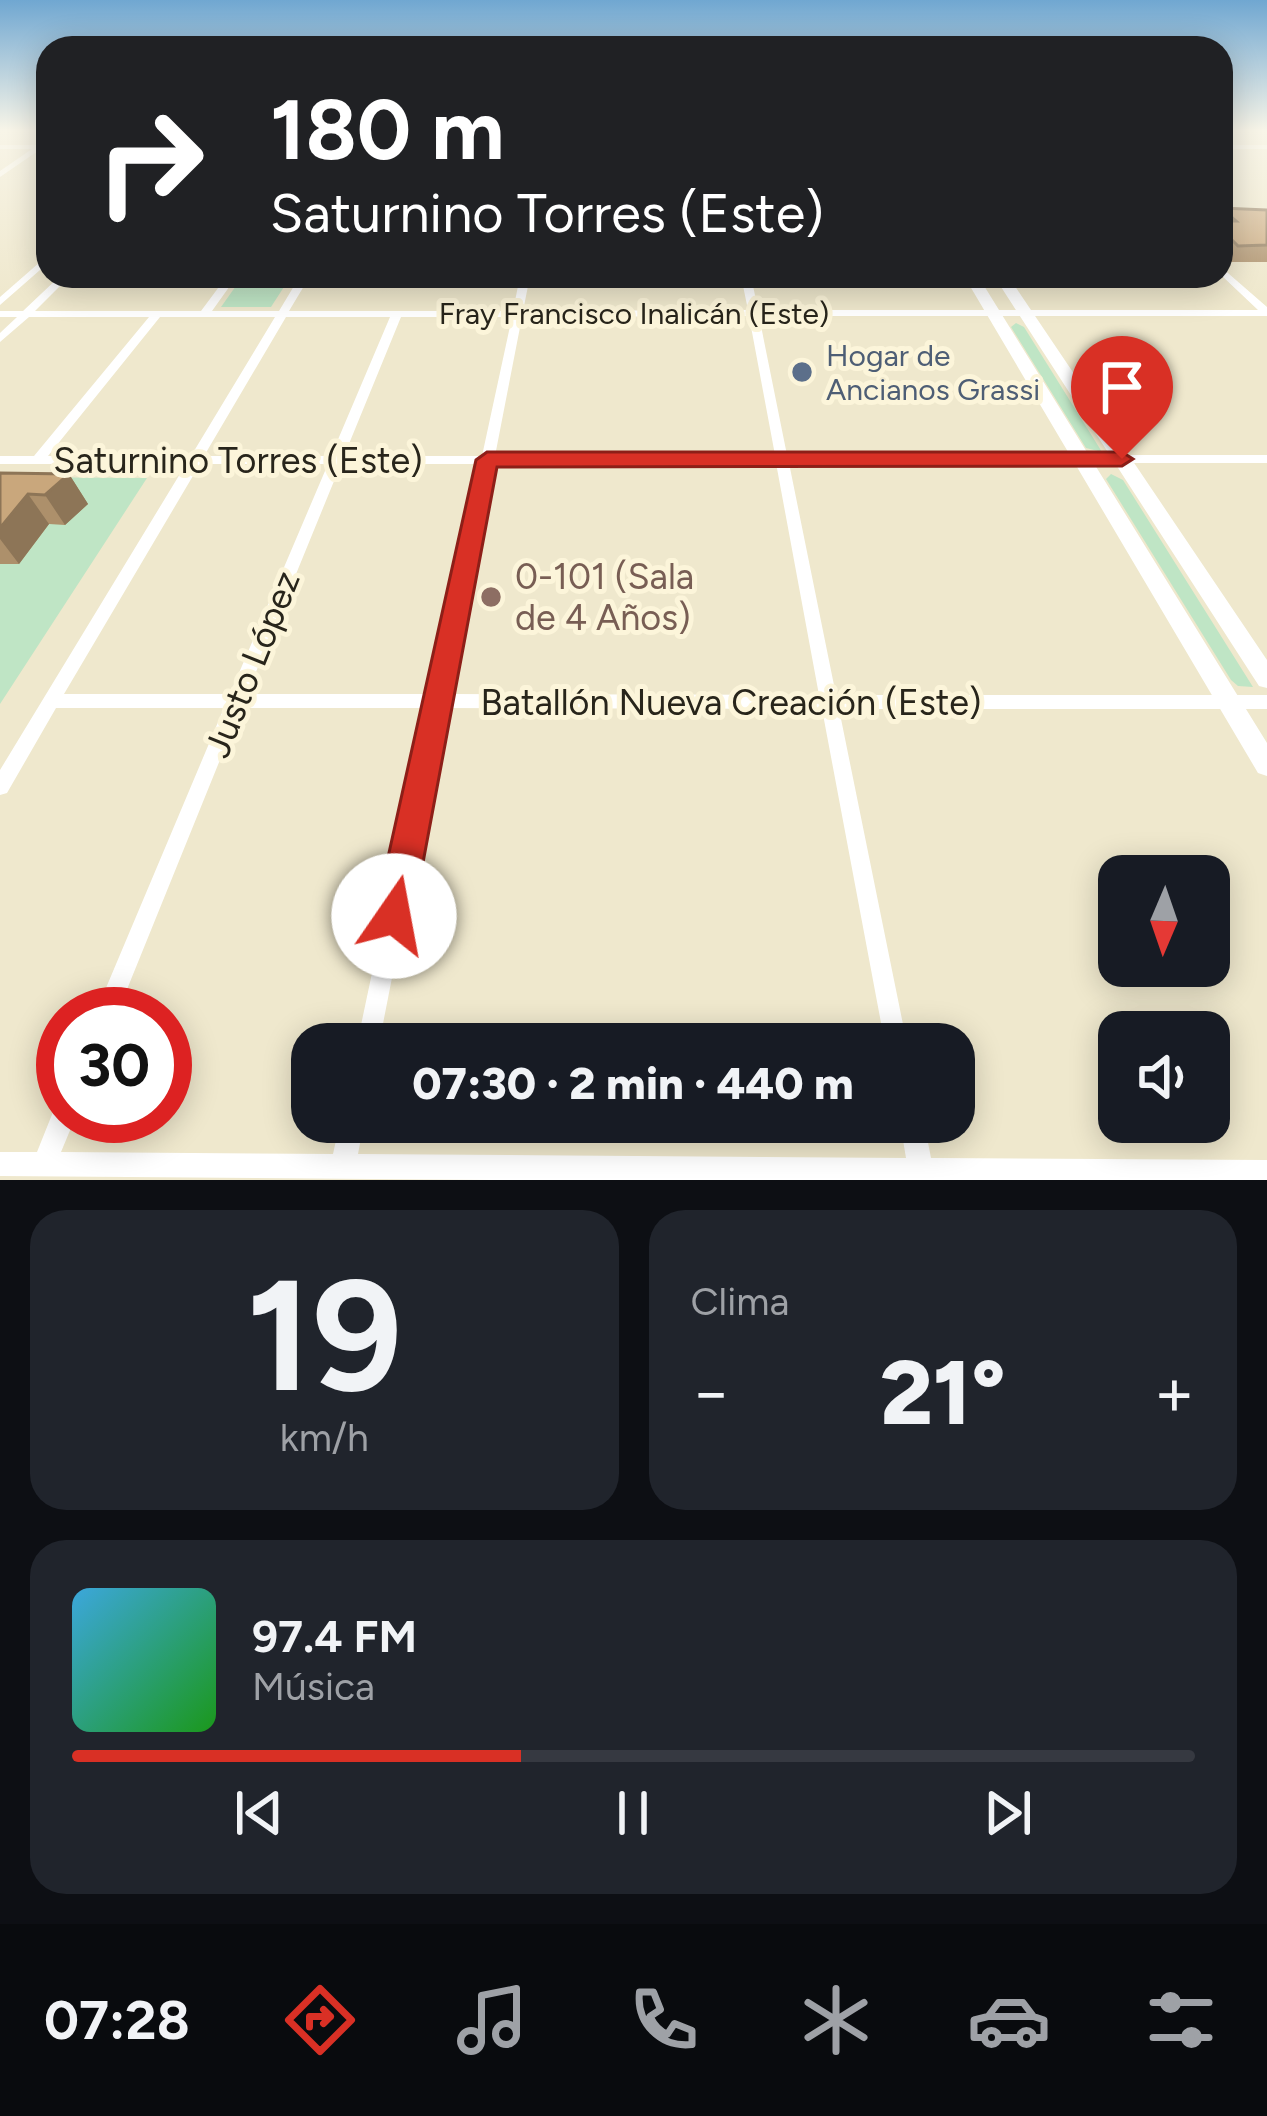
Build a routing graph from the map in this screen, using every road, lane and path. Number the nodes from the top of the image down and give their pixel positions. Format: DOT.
graph roads {
  1 [pos="36,269"];
  2 [pos="1233,281"];
  3 [pos="53,288"];
  4 [pos="223,288"];
  5 [pos="297,288"];
  6 [pos="522,288"];
  7 [pos="748,288"];
  8 [pos="978,288"];
  9 [pos="1009,288"];
  10 [pos="0,302"];
  11 [pos="517,313"];
  12 [pos="753,313"];
  13 [pos="994,313"];
  14 [pos="1025,313"];
  15 [pos="1267,313"];
  16 [pos="0,314"];
  17 [pos="27,314"];
  18 [pos="158,314"];
  19 [pos="205,314"];
  20 [pos="282,314"];
  21 [pos="397,314"];
  22 [pos="0,340"];
  23 [pos="782,459"];
  24 [pos="1082,459"];
  25 [pos="1122,459"];
  26 [pos="1267,459"];
  27 [pos="0,460"];
  28 [pos="38,460"];
  29 [pos="195,460"];
  30 [pos="336,460"];
  31 [pos="487,460"];
  32 [pos="1267,679"];
  33 [pos="51,701"];
  34 [pos="236,701"];
  35 [pos="438,702"];
  36 [pos="830,702"];
  37 [pos="1229,702"];
  38 [pos="1267,702"];
  39 [pos="1267,765"];
  40 [pos="0,787"];
  41 [pos="117,987"];
  42 [pos="372,1023"];
  43 [pos="892,1023"];
  44 [pos="53,1143"];
  45 [pos="348,1143"];
  46 [pos="916,1143"];
  47 [pos="0,1164"];
  48 [pos="44,1164"];
  49 [pos="343,1166"];
  50 [pos="921,1170"];
  51 [pos="1267,1173"];
  1 -- 10 [label="street"];
  2 -- 15 [label="street"];
  3 -- 17 [label="street"];
  4 -- 19 [label="street"];
  5 -- 20 [label="street"];
  6 -- 11 [label="street"];
  7 -- 12 [label="street"];
  8 -- 13 [label="main road"];
  9 -- 14 [label="main road"];
  11 -- 12 [label="street, Fray Francisco Inalicán (Este)"];
  11 -- 21 [label="street, Fray Francisco Inalicán (Este)"];
  11 -- 31 [label="street"];
  12 -- 13 [label="street, Fray Francisco Inalicán (Este)"];
  12 -- 23 [label="street"];
  13 -- 14 [label="street, Fray Francisco Inalicán (Este)"];
  13 -- 24 [label="main road"];
  14 -- 15 [label="street, Fray Francisco Inalicán (Este)"];
  14 -- 25 [label="main road"];
  16 -- 17 [label="street, Fray Francisco Inalicán (Este)"];
  17 -- 18 [label="street, Fray Francisco Inalicán (Este)"];
  17 -- 22 [label="street"];
  18 -- 19 [label="street, Fray Francisco Inalicán (Este)"];
  18 -- 28 [label="street"];
  19 -- 20 [label="street, Fray Francisco Inalicán (Este)"];
  20 -- 21 [label="street, Fray Francisco Inalicán (Este)"];
  20 -- 29 [label="street"];
  21 -- 30 [label="street, Justo López"];
  23 -- 24 [label="street, Saturnino Torres (Este)"];
  23 -- 31 [label="street, Saturnino Torres (Este)"];
  23 -- 36 [label="street"];
  24 -- 25 [label="street, Saturnino Torres (Este)"];
  24 -- 37 [label="main road"];
  25 -- 26 [label="street, Saturnino Torres (Este)"];
  25 -- 32 [label="main road"];
  27 -- 28 [label="street, Saturnino Torres (Este)"];
  28 -- 29 [label="street, Saturnino Torres (Este)"];
  29 -- 30 [label="street, Saturnino Torres (Este)"];
  29 -- 33 [label="street"];
  30 -- 31 [label="street, Saturnino Torres (Este)"];
  30 -- 34 [label="street, Justo López"];
  31 -- 35 [label="street"];
  33 -- 34 [label="street, Batallón Nueva Creación (Este)"];
  33 -- 40 [label="street"];
  34 -- 35 [label="street, Batallón Nueva Creación (Este)"];
  34 -- 41 [label="street, Justo López"];
  35 -- 36 [label="street, Batallón Nueva Creación (Este)"];
  35 -- 42 [label="street"];
  36 -- 37 [label="street, Batallón Nueva Creación (Este)"];
  36 -- 43 [label="street"];
  37 -- 38 [label="street, Batallón Nueva Creación (Este)"];
  37 -- 39 [label="main road"];
  44 -- 48 [label="street"];
  45 -- 49 [label="street"];
  46 -- 50 [label="street"];
  47 -- 48 [label="street"];
  48 -- 49 [label="street"];
  49 -- 50 [label="street"];
  50 -- 51 [label="street"];
}
